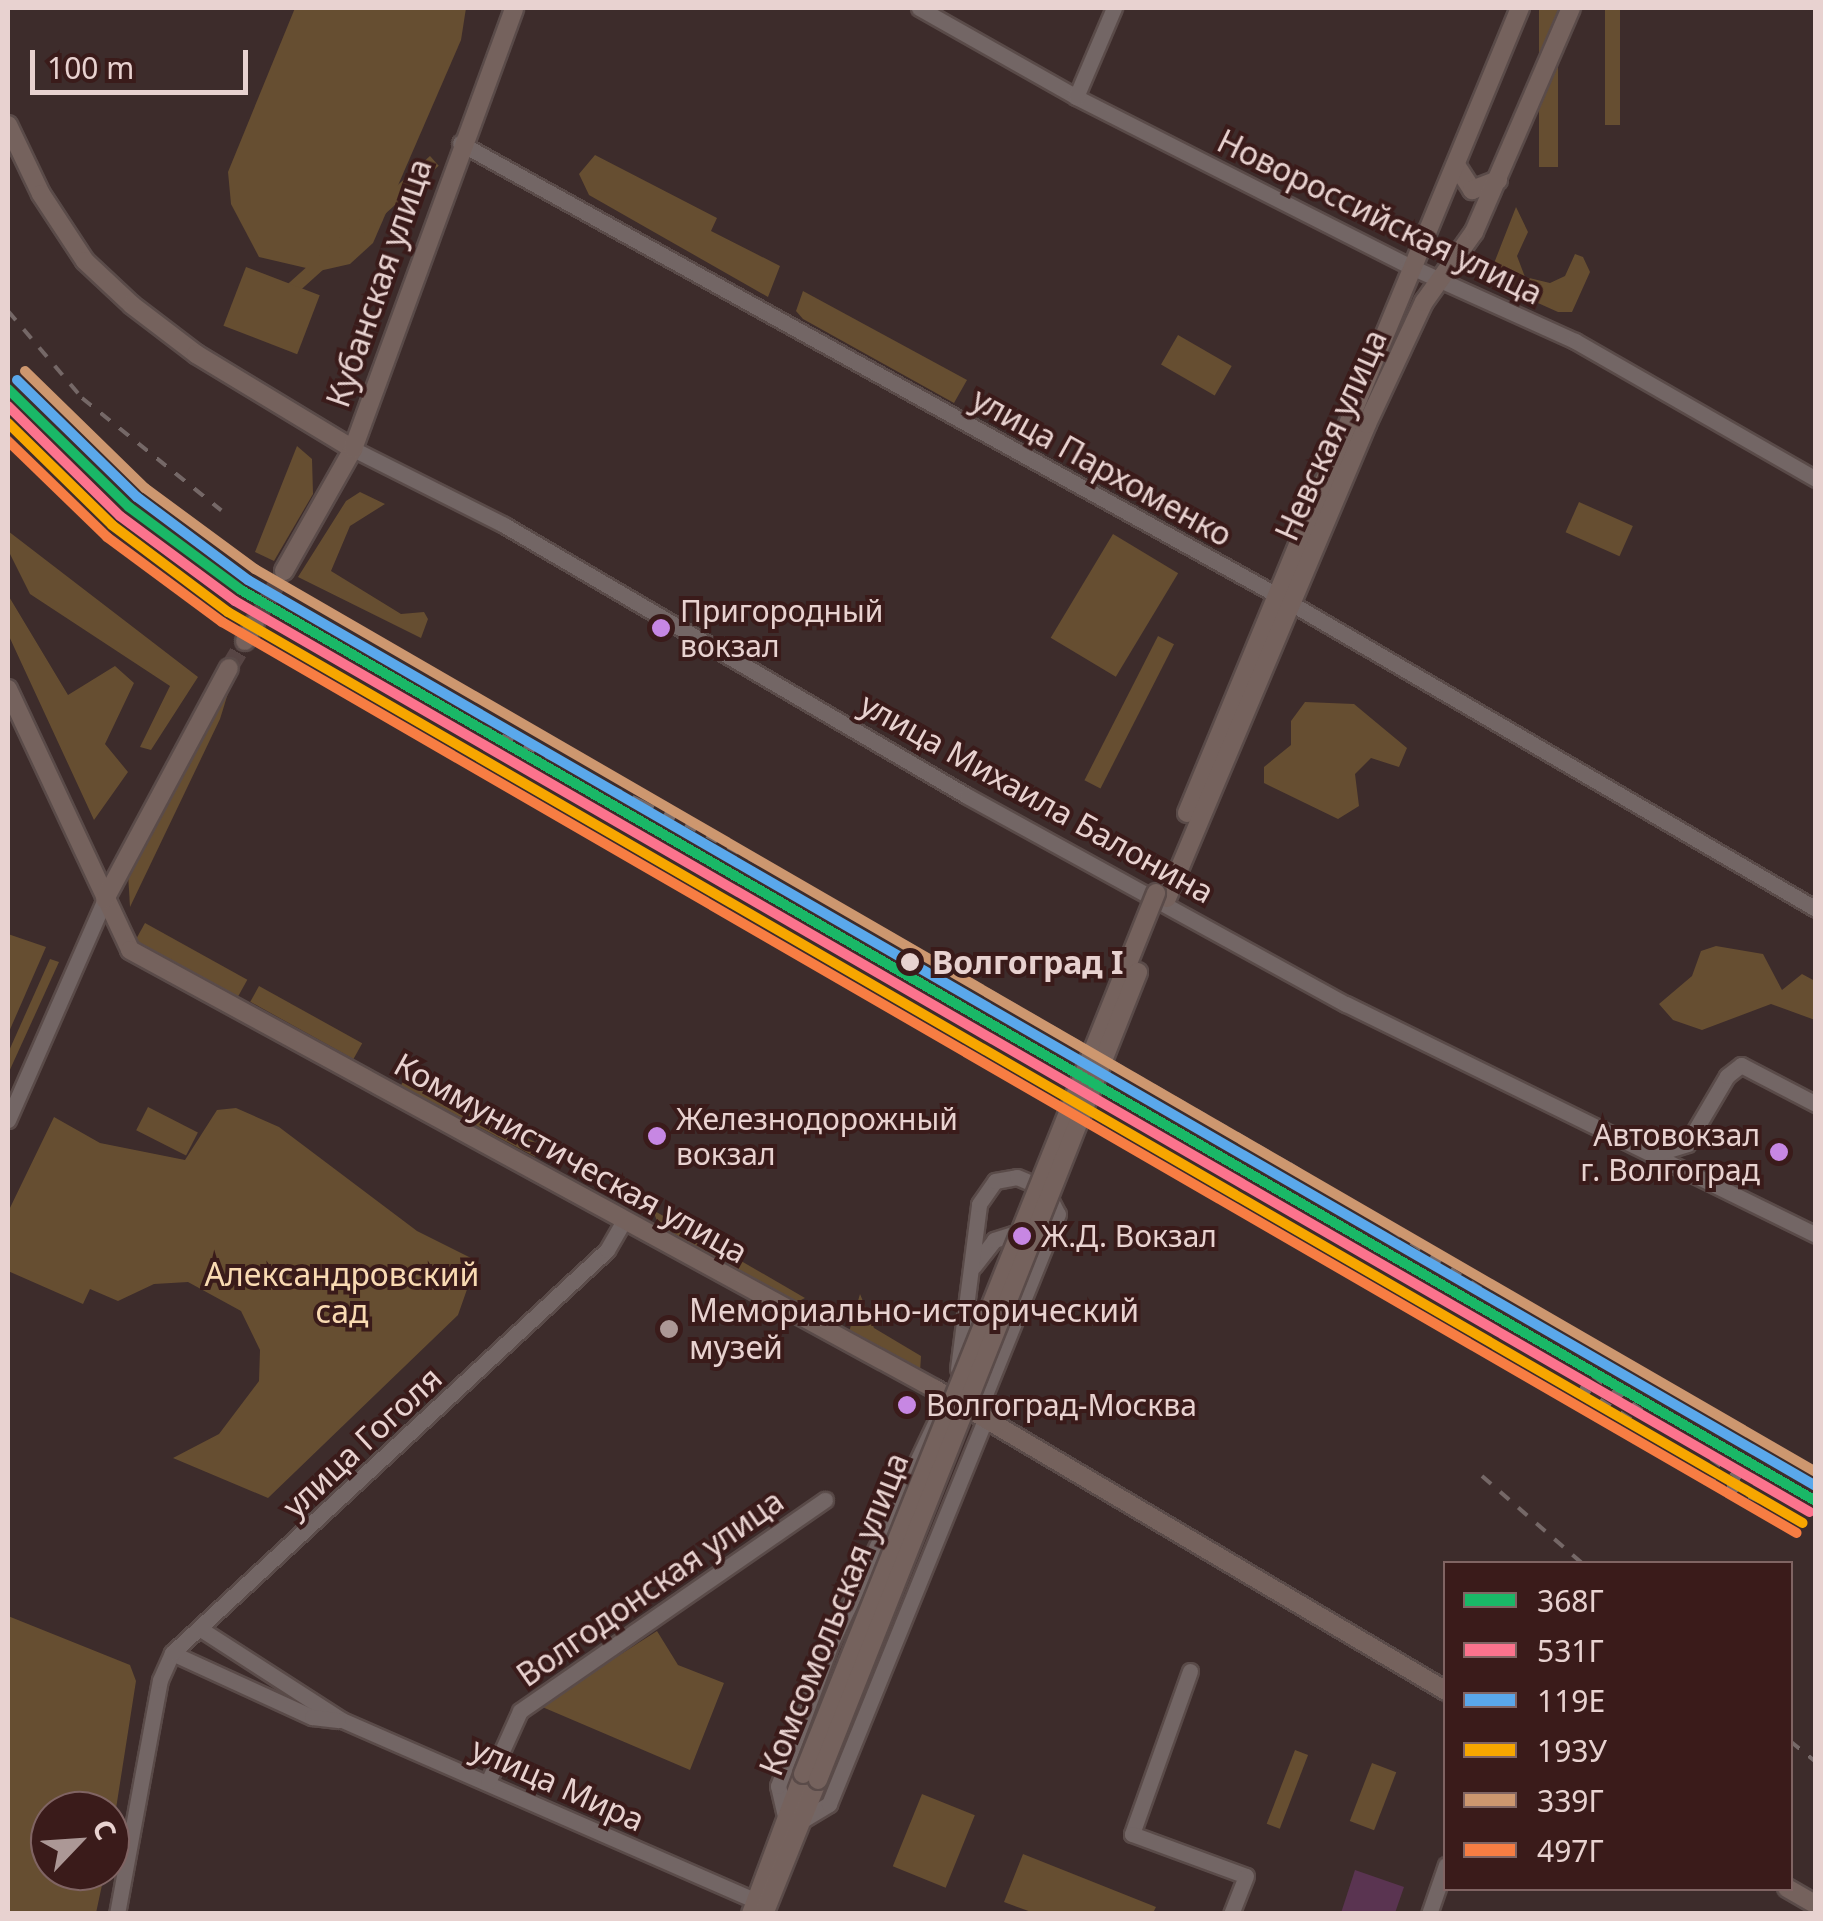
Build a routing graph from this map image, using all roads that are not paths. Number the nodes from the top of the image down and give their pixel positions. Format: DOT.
graph roads {
  1 [pos="514,8"];
  2 [pos="919,8"];
  3 [pos="1114,8"];
  4 [pos="1520,8"];
  5 [pos="1571,8"];
  6 [pos="1076,97"];
  7 [pos="8,125"];
  8 [pos="460,142"];
  9 [pos="1456,165"];
  10 [pos="1498,180"];
  11 [pos="1409,266"];
  12 [pos="1439,278"];
  13 [pos="353,449"];
  14 [pos="1816,479"];
  15 [pos="284,571"];
  16 [pos="1282,598"];
  17 [pos="255,623"];
  18 [pos="245,641"];
  19 [pos="228,668"];
  20 [pos="8,690"];
  21 [pos="1162,895"];
  22 [pos="106,899"];
  23 [pos="1816,910"];
  24 [pos="1816,1104"];
  25 [pos="8,1120"];
  26 [pos="1652,1156"];
  27 [pos="624,1220"];
  28 [pos="1816,1235"];
  29 [pos="1039,1262"];
  30 [pos="973,1268"];
  31 [pos="986,1392"];
  32 [pos="954,1400"];
  33 [pos="989,1420"];
  34 [pos="825,1500"];
  35 [pos="198,1628"];
  36 [pos="172,1653"];
  37 [pos="1190,1670"];
  38 [pos="1443,1689"];
  39 [pos="342,1720"];
  40 [pos="488,1782"];
  41 [pos="793,1819"];
  42 [pos="1443,1874"];
  43 [pos="1791,1891"];
  44 [pos="1816,1905"];
  45 [pos="763,1909"];
  46 [pos="117,1914"];
  47 [pos="1231,1914"];
  48 [pos="1429,1914"];
  1 -- 8 [label="main road, Кубанская улица"];
  2 -- 6 [label="street, Новороссийская улица"];
  3 -- 6 [label="street"];
  4 -- 9 [label="main road, Невская улица"];
  5 -- 10 [label="main road, Невская улица"];
  6 -- 11 [label="street, Новороссийская улица"];
  7 -- 13 [label="main road, улица Михаила Балонина"];
  8 -- 13 [label="main road, Кубанская улица"];
  8 -- 16 [label="street, улица Пархоменко"];
  9 -- 10 [label="main road"];
  9 -- 11 [label="main road, Невская улица"];
  10 -- 12 [label="main road, Невская улица"];
  11 -- 12 [label="street, Новороссийская улица"];
  11 -- 16 [label="main road, Невская улица"];
  12 -- 14 [label="street, Новороссийская улица"];
  12 -- 16 [label="main road, Невская улица"];
  13 -- 15 [label="main road, Кубанская улица"];
  13 -- 26 [label="street, улица Михаила Балонина"];
  16 -- 21 [label="main road, Невская улица"];
  16 -- 23 [label="street, улица Пархоменко"];
  17 -- 18 [label="main road"];
  19 -- 22 [label="main road"];
  20 -- 22 [label="main road, Коммунистическая улица"];
  21 -- 41 [label="main road, Комсомольская улица, bridge"];
  22 -- 25 [label="street"];
  22 -- 27 [label="main road, Коммунистическая улица"];
  24 -- 26 [label="street"];
  26 -- 28 [label="street, улица Михаила Балонина"];
  27 -- 32 [label="main road, Коммунистическая улица"];
  27 -- 35 [label="street, улица Гоголя"];
  29 -- 30 [label="street"];
  29 -- 30 [label="street"];
  29 -- 31 [label="street"];
  30 -- 32 [label="street"];
  31 -- 32 [label="street"];
  31 -- 33 [label="street"];
  32 -- 33 [label="main road, Коммунистическая улица"];
  32 -- 41 [label="street"];
  33 -- 38 [label="main road, Коммунистическая улица"];
  33 -- 41 [label="street"];
  34 -- 40 [label="street, Волгодонская улица"];
  35 -- 36 [label="street, улица Гоголя"];
  35 -- 39 [label="street, улица Мира"];
  36 -- 39 [label="street, улица Мира"];
  36 -- 46 [label="street"];
  37 -- 47 [label="street"];
  39 -- 40 [label="street, улица Мира"];
  40 -- 45 [label="street, улица Мира"];
  41 -- 45 [label="main road, Комсомольская улица"];
  42 -- 48 [label="street"];
  43 -- 44 [label="main road"];
}
